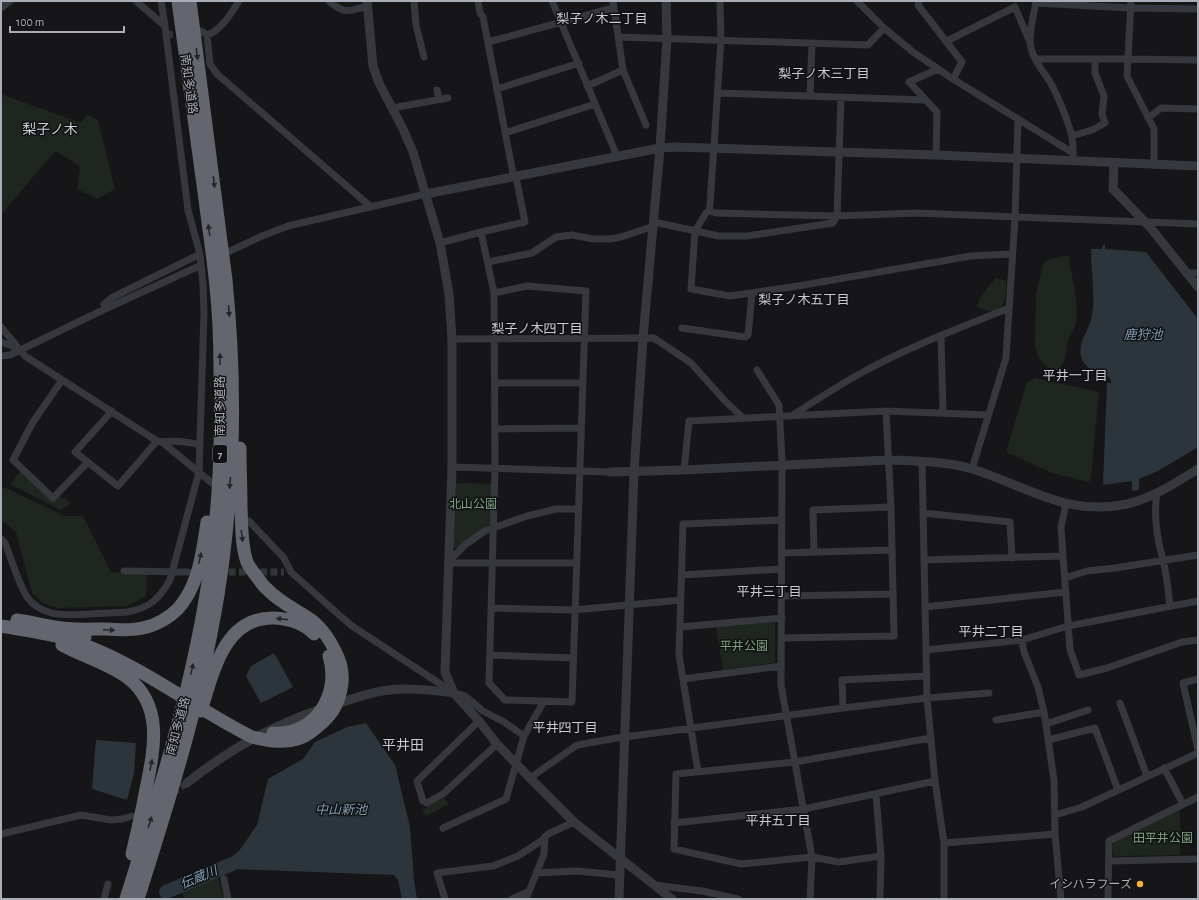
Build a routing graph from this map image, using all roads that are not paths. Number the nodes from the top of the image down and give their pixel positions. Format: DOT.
graph roads {
  1 [pos="10,1"];
  2 [pos="136,1"];
  3 [pos="161,1"];
  4 [pos="178,1"];
  5 [pos="190,1"];
  6 [pos="239,1"];
  7 [pos="329,1"];
  8 [pos="414,1"];
  9 [pos="478,1"];
  10 [pos="552,1"];
  11 [pos="666,1"];
  12 [pos="720,1"];
  13 [pos="857,1"];
  14 [pos="919,1"];
  15 [pos="1036,2"];
  16 [pos="368,4"];
  17 [pos="1131,4"];
  18 [pos="613,5"];
  19 [pos="1,8"];
  20 [pos="1198,9"];
  21 [pos="562,22"];
  22 [pos="165,26"];
  23 [pos="884,28"];
  24 [pos="618,37"];
  25 [pos="667,38"];
  26 [pos="721,40"];
  27 [pos="947,40"];
  28 [pos="488,42"];
  29 [pos="1030,42"];
  30 [pos="812,44"];
  31 [pos="424,57"];
  32 [pos="1035,59"];
  33 [pos="1095,59"];
  34 [pos="1127,59"];
  35 [pos="1198,60"];
  36 [pos="579,64"];
  37 [pos="938,69"];
  38 [pos="623,70"];
  39 [pos="953,79"];
  40 [pos="587,86"];
  41 [pos="497,89"];
  42 [pos="437,90"];
  43 [pos="718,93"];
  44 [pos="810,96"];
  45 [pos="841,97"];
  46 [pos="448,98"];
  47 [pos="439,99"];
  48 [pos="925,100"];
  49 [pos="594,104"];
  50 [pos="392,108"];
  51 [pos="1198,109"];
  52 [pos="1148,118"];
  53 [pos="1018,119"];
  54 [pos="646,125"];
  55 [pos="505,133"];
  56 [pos="1072,136"];
  57 [pos="660,148"];
  58 [pos="714,148"];
  59 [pos="839,153"];
  60 [pos="617,156"];
  61 [pos="936,156"];
  62 [pos="1073,157"];
  63 [pos="1017,159"];
  64 [pos="1114,163"];
  65 [pos="1154,165"];
  66 [pos="1198,166"];
  67 [pos="516,176"];
  68 [pos="426,194"];
  69 [pos="371,207"];
  70 [pos="709,211"];
  71 [pos="837,216"];
  72 [pos="1015,217"];
  73 [pos="1146,223"];
  74 [pos="654,224"];
  75 [pos="1198,224"];
  76 [pos="482,232"];
  77 [pos="695,232"];
  78 [pos="440,243"];
  79 [pos="230,251"];
  80 [pos="200,254"];
  81 [pos="1012,254"];
  82 [pos="488,262"];
  83 [pos="196,267"];
  84 [pos="1186,273"];
  85 [pos="1198,273"];
  86 [pos="1198,287"];
  87 [pos="494,293"];
  88 [pos="752,293"];
  89 [pos="1009,308"];
  90 [pos="105,309"];
  91 [pos="1,327"];
  92 [pos="682,328"];
  93 [pos="940,336"];
  94 [pos="452,338"];
  95 [pos="494,338"];
  96 [pos="585,338"];
  97 [pos="644,338"];
  98 [pos="1,342"];
  99 [pos="20,349"];
  100 [pos="1,356"];
  101 [pos="757,370"];
  102 [pos="232,371"];
  103 [pos="62,380"];
  104 [pos="220,380"];
  105 [pos="582,383"];
  106 [pos="495,384"];
  107 [pos="112,411"];
  108 [pos="886,411"];
  109 [pos="943,412"];
  110 [pos="793,415"];
  111 [pos="988,415"];
  112 [pos="780,416"];
  113 [pos="742,417"];
  114 [pos="581,428"];
  115 [pos="495,429"];
  116 [pos="160,441"];
  117 [pos="200,445"];
  118 [pos="888,460"];
  119 [pos="922,461"];
  120 [pos="88,462"];
  121 [pos="782,465"];
  122 [pos="452,467"];
  123 [pos="495,468"];
  124 [pos="972,469"];
  125 [pos="1198,469"];
  126 [pos="684,470"];
  127 [pos="199,472"];
  128 [pos="579,472"];
  129 [pos="610,472"];
  130 [pos="634,472"];
  131 [pos="212,483"];
  132 [pos="1157,493"];
  133 [pos="1066,504"];
  134 [pos="891,507"];
  135 [pos="578,509"];
  136 [pos="923,513"];
  137 [pos="782,520"];
  138 [pos="249,521"];
  139 [pos="494,528"];
  140 [pos="1,540"];
  141 [pos="892,550"];
  142 [pos="814,552"];
  143 [pos="782,553"];
  144 [pos="1198,555"];
  145 [pos="1063,556"];
  146 [pos="1012,558"];
  147 [pos="924,560"];
  148 [pos="1163,560"];
  149 [pos="493,562"];
  150 [pos="448,563"];
  151 [pos="576,563"];
  152 [pos="782,569"];
  153 [pos="124,571"];
  154 [pos="172,571"];
  155 [pos="188,572"];
  156 [pos="682,575"];
  157 [pos="1065,578"];
  158 [pos="1066,592"];
  159 [pos="893,594"];
  160 [pos="782,596"];
  161 [pos="681,600"];
  162 [pos="1198,601"];
  163 [pos="629,606"];
  164 [pos="1170,606"];
  165 [pos="925,607"];
  166 [pos="491,608"];
  167 [pos="574,610"];
  168 [pos="1,618"];
  169 [pos="782,618"];
  170 [pos="1,626"];
  171 [pos="1068,626"];
  172 [pos="680,627"];
  173 [pos="62,628"];
  174 [pos="41,633"];
  175 [pos="782,638"];
  176 [pos="1022,640"];
  177 [pos="1198,640"];
  178 [pos="926,650"];
  179 [pos="490,656"];
  180 [pos="573,658"];
  181 [pos="782,666"];
  182 [pos="927,676"];
  183 [pos="683,679"];
  184 [pos="1198,679"];
  185 [pos="177,689"];
  186 [pos="336,689"];
  187 [pos="454,693"];
  188 [pos="989,693"];
  189 [pos="927,698"];
  190 [pos="544,701"];
  191 [pos="1120,703"];
  192 [pos="843,708"];
  193 [pos="1088,710"];
  194 [pos="1044,712"];
  195 [pos="787,715"];
  196 [pos="996,720"];
  197 [pos="479,721"];
  198 [pos="1046,724"];
  199 [pos="691,728"];
  200 [pos="524,736"];
  201 [pos="624,737"];
  202 [pos="931,738"];
  203 [pos="1048,740"];
  204 [pos="496,744"];
  205 [pos="1198,750"];
  206 [pos="1198,753"];
  207 [pos="795,762"];
  208 [pos="516,764"];
  209 [pos="1164,768"];
  210 [pos="698,772"];
  211 [pos="1148,776"];
  212 [pos="530,778"];
  213 [pos="935,781"];
  214 [pos="187,784"];
  215 [pos="1118,790"];
  216 [pos="876,794"];
  217 [pos="1198,797"];
  218 [pos="1183,804"];
  219 [pos="804,810"];
  220 [pos="1055,815"];
  221 [pos="132,816"];
  222 [pos="574,822"];
  223 [pos="674,823"];
  224 [pos="443,828"];
  225 [pos="1,834"];
  226 [pos="1055,834"];
  227 [pos="546,837"];
  228 [pos="944,843"];
  229 [pos="881,856"];
  230 [pos="619,857"];
  231 [pos="812,857"];
  232 [pos="1198,859"];
  233 [pos="1109,861"];
  234 [pos="147,869"];
  235 [pos="536,873"];
  236 [pos="619,875"];
  237 [pos="224,879"];
  238 [pos="108,884"];
  239 [pos="654,885"];
  240 [pos="527,896"];
  241 [pos="104,899"];
  242 [pos="121,899"];
  243 [pos="126,899"];
  244 [pos="138,899"];
  245 [pos="228,899"];
  246 [pos="445,899"];
  247 [pos="512,899"];
  248 [pos="619,899"];
  249 [pos="672,899"];
  250 [pos="738,899"];
  251 [pos="810,899"];
  252 [pos="880,899"];
  253 [pos="944,899"];
  254 [pos="1061,899"];
  255 [pos="1108,899"];
  1 -- 19 [label="street"];
  2 -- 22 [label="street"];
  3 -- 22 [label="street"];
  104 -- 4 [label="highway, 南知多道路 / 7, one-way"];
  5 -- 102 [label="highway, 南知多道路 / 7, one-way"];
  6 -- 69 [label="street"];
  7 -- 16 [label="street"];
  8 -- 31 [label="street"];
  9 -- 28 [label="street"];
  10 -- 21 [label="street"];
  11 -- 25 [label="street"];
  12 -- 26 [label="street"];
  13 -- 23 [label="street"];
  14 -- 27 [label="street"];
  15 -- 17 [label="street"];
  15 -- 29 [label="street"];
  16 -- 50 [label="street"];
  17 -- 20 [label="street"];
  17 -- 34 [label="street"];
  18 -- 21 [label="street"];
  18 -- 24 [label="street"];
  21 -- 28 [label="street"];
  21 -- 36 [label="street"];
  22 -- 80 [label="street"];
  23 -- 30 [label="street"];
  23 -- 37 [label="street"];
  24 -- 25 [label="street"];
  24 -- 38 [label="street"];
  25 -- 26 [label="street"];
  25 -- 57 [label="street"];
  26 -- 30 [label="street"];
  26 -- 43 [label="street"];
  27 -- 29 [label="street"];
  27 -- 39 [label="street"];
  28 -- 41 [label="street"];
  29 -- 32 [label="street"];
  30 -- 44 [label="street"];
  32 -- 33 [label="street"];
  32 -- 56 [label="street"];
  33 -- 34 [label="street"];
  33 -- 56 [label="street"];
  34 -- 35 [label="street"];
  34 -- 52 [label="street"];
  36 -- 40 [label="street"];
  36 -- 41 [label="street"];
  37 -- 39 [label="street"];
  37 -- 48 [label="street"];
  38 -- 40 [label="street"];
  38 -- 54 [label="street"];
  39 -- 53 [label="street"];
  40 -- 49 [label="street"];
  41 -- 55 [label="street"];
  42 -- 47 [label="street"];
  43 -- 44 [label="street"];
  43 -- 58 [label="street"];
  44 -- 45 [label="street"];
  45 -- 48 [label="street"];
  45 -- 59 [label="street"];
  46 -- 47 [label="street"];
  47 -- 50 [label="street"];
  48 -- 61 [label="street"];
  49 -- 55 [label="street"];
  49 -- 60 [label="street"];
  50 -- 68 [label="street"];
  51 -- 52 [label="street"];
  52 -- 65 [label="street"];
  53 -- 62 [label="street"];
  53 -- 63 [label="street"];
  55 -- 67 [label="street"];
  56 -- 62 [label="street"];
  57 -- 58 [label="street"];
  57 -- 60 [label="street"];
  57 -- 74 [label="street"];
  58 -- 59 [label="street"];
  58 -- 70 [label="street"];
  59 -- 61 [label="street"];
  59 -- 71 [label="street"];
  60 -- 67 [label="street"];
  61 -- 63 [label="street"];
  62 -- 63 [label="street"];
  62 -- 64 [label="street"];
  63 -- 72 [label="street"];
  64 -- 65 [label="street"];
  64 -- 73 [label="street"];
  65 -- 66 [label="street"];
  67 -- 68 [label="street"];
  67 -- 76 [label="street"];
  68 -- 69 [label="street"];
  68 -- 78 [label="street"];
  69 -- 79 [label="street"];
  70 -- 71 [label="street"];
  70 -- 77 [label="street"];
  71 -- 72 [label="street"];
  71 -- 77 [label="street"];
  72 -- 73 [label="street"];
  72 -- 81 [label="street"];
  73 -- 75 [label="street"];
  73 -- 84 [label="street"];
  74 -- 77 [label="street"];
  74 -- 82 [label="street"];
  74 -- 97 [label="street"];
  76 -- 78 [label="street"];
  76 -- 82 [label="street"];
  77 -- 88 [label="street"];
  78 -- 94 [label="street"];
  80 -- 90 [label="street"];
  80 -- 117 [label="street"];
  81 -- 88 [label="street"];
  81 -- 89 [label="street"];
  82 -- 87 [label="street"];
  83 -- 90 [label="street"];
  84 -- 85 [label="street"];
  84 -- 86 [label="street"];
  87 -- 95 [label="street"];
  87 -- 96 [label="street"];
  88 -- 92 [label="street"];
  89 -- 93 [label="street"];
  89 -- 111 [label="street"];
  90 -- 99 [label="street"];
  91 -- 99 [label="street"];
  93 -- 109 [label="street"];
  93 -- 110 [label="street"];
  94 -- 95 [label="street"];
  94 -- 122 [label="street"];
  95 -- 96 [label="street"];
  95 -- 106 [label="street"];
  96 -- 97 [label="street"];
  96 -- 105 [label="street"];
  97 -- 113 [label="street"];
  97 -- 130 [label="street"];
  98 -- 99 [label="street"];
  99 -- 100 [label="street"];
  99 -- 103 [label="street"];
  101 -- 112 [label="street"];
  102 -- 186 [label="highway, one-way"];
  102 -- 234 [label="highway, 南知多道路 / 7, one-way"];
  103 -- 107 [label="street"];
  103 -- 120 [label="street"];
  173 -- 104 [label="highway, one-way"];
  243 -- 104 [label="highway, 南知多道路 / 7, one-way"];
  105 -- 106 [label="street"];
  105 -- 114 [label="street"];
  106 -- 115 [label="street"];
  107 -- 116 [label="street"];
  107 -- 120 [label="street"];
  108 -- 109 [label="street"];
  108 -- 110 [label="street"];
  108 -- 118 [label="street"];
  109 -- 111 [label="street"];
  110 -- 112 [label="street"];
  111 -- 124 [label="street"];
  112 -- 113 [label="street"];
  112 -- 121 [label="street"];
  113 -- 126 [label="street"];
  114 -- 115 [label="street"];
  114 -- 128 [label="street"];
  115 -- 123 [label="street"];
  116 -- 117 [label="street"];
  116 -- 120 [label="street"];
  116 -- 127 [label="street"];
  117 -- 127 [label="street"];
  118 -- 119 [label="street"];
  118 -- 121 [label="street"];
  118 -- 134 [label="street"];
  119 -- 124 [label="street"];
  119 -- 136 [label="street"];
  121 -- 126 [label="street"];
  121 -- 137 [label="street"];
  122 -- 123 [label="street"];
  122 -- 150 [label="street"];
  123 -- 128 [label="street"];
  123 -- 139 [label="street"];
  124 -- 133 [label="street"];
  125 -- 132 [label="street"];
  126 -- 130 [label="street"];
  127 -- 131 [label="street"];
  127 -- 154 [label="street"];
  128 -- 129 [label="street"];
  128 -- 135 [label="street"];
  129 -- 130 [label="street"];
  130 -- 163 [label="street"];
  132 -- 133 [label="street"];
  132 -- 148 [label="street"];
  133 -- 145 [label="street"];
  134 -- 141 [label="street"];
  134 -- 142 [label="street"];
  135 -- 139 [label="street"];
  135 -- 151 [label="street"];
  136 -- 146 [label="street"];
  136 -- 147 [label="street"];
  137 -- 143 [label="street"];
  137 -- 156 [label="street"];
  138 -- 187 [label="street"];
  139 -- 149 [label="street"];
  139 -- 150 [label="street"];
  140 -- 154 [label="street"];
  141 -- 142 [label="street"];
  141 -- 159 [label="street"];
  142 -- 143 [label="street"];
  143 -- 152 [label="street"];
  144 -- 148 [label="street"];
  145 -- 146 [label="street"];
  145 -- 157 [label="street"];
  146 -- 147 [label="street"];
  147 -- 165 [label="street"];
  148 -- 157 [label="street"];
  148 -- 164 [label="street"];
  149 -- 150 [label="street"];
  149 -- 151 [label="street"];
  149 -- 166 [label="street"];
  150 -- 187 [label="street"];
  151 -- 167 [label="street"];
  152 -- 156 [label="street"];
  152 -- 160 [label="street"];
  153 -- 154 [label="street"];
  154 -- 155 [label="street"];
  156 -- 161 [label="street"];
  157 -- 158 [label="street"];
  158 -- 165 [label="street"];
  158 -- 171 [label="street"];
  159 -- 160 [label="street"];
  159 -- 175 [label="street"];
  160 -- 169 [label="street"];
  161 -- 163 [label="street"];
  161 -- 172 [label="street"];
  162 -- 164 [label="street"];
  163 -- 167 [label="street"];
  163 -- 201 [label="street"];
  164 -- 171 [label="street"];
  165 -- 178 [label="street"];
  166 -- 167 [label="street"];
  166 -- 179 [label="street"];
  167 -- 180 [label="street"];
  168 -- 173 [label="highway"];
  169 -- 172 [label="street"];
  169 -- 175 [label="street"];
  170 -- 174 [label="highway"];
  171 -- 176 [label="street"];
  171 -- 177 [label="street"];
  172 -- 183 [label="street"];
  173 -- 185 [label="highway"];
  174 -- 185 [label="highway"];
  242 -- 174 [label="highway, one-way"];
  175 -- 181 [label="street"];
  176 -- 178 [label="street"];
  176 -- 194 [label="street"];
  178 -- 182 [label="street"];
  179 -- 180 [label="street"];
  179 -- 190 [label="street"];
  180 -- 190 [label="street"];
  181 -- 183 [label="street"];
  181 -- 195 [label="street"];
  182 -- 189 [label="street"];
  182 -- 192 [label="street"];
  183 -- 199 [label="street"];
  184 -- 205 [label="street"];
  185 -- 186 [label="highway"];
  186 -- 234 [label="highway, one-way"];
  187 -- 197 [label="street"];
  187 -- 200 [label="street"];
  187 -- 214 [label="street"];
  188 -- 189 [label="street"];
  189 -- 192 [label="street"];
  189 -- 202 [label="street"];
  190 -- 200 [label="street"];
  191 -- 211 [label="street"];
  192 -- 195 [label="street"];
  193 -- 198 [label="street"];
  194 -- 196 [label="street"];
  194 -- 198 [label="street"];
  195 -- 199 [label="street"];
  195 -- 207 [label="street"];
  197 -- 204 [label="street"];
  197 -- 204 [label="street"];
  198 -- 203 [label="street"];
  199 -- 201 [label="street"];
  199 -- 210 [label="street"];
  200 -- 208 [label="street"];
  201 -- 212 [label="street"];
  201 -- 230 [label="street"];
  202 -- 207 [label="street"];
  202 -- 213 [label="street"];
  203 -- 215 [label="street"];
  203 -- 220 [label="street"];
  204 -- 208 [label="street"];
  206 -- 209 [label="street"];
  207 -- 210 [label="street"];
  207 -- 219 [label="street"];
  208 -- 212 [label="street"];
  208 -- 224 [label="street"];
  209 -- 211 [label="street"];
  209 -- 218 [label="street"];
  210 -- 223 [label="street"];
  211 -- 215 [label="street"];
  212 -- 222 [label="street"];
  213 -- 216 [label="street"];
  213 -- 228 [label="street"];
  215 -- 220 [label="street"];
  216 -- 219 [label="street"];
  216 -- 229 [label="street"];
  217 -- 218 [label="street"];
  218 -- 233 [label="street"];
  219 -- 223 [label="street"];
  219 -- 231 [label="street"];
  220 -- 226 [label="street"];
  221 -- 225 [label="street"];
  222 -- 227 [label="street"];
  222 -- 230 [label="street"];
  223 -- 231 [label="street"];
  226 -- 228 [label="street"];
  226 -- 254 [label="street"];
  227 -- 235 [label="street"];
  227 -- 246 [label="street"];
  228 -- 253 [label="street"];
  229 -- 231 [label="street"];
  229 -- 252 [label="street"];
  230 -- 236 [label="street"];
  230 -- 239 [label="street"];
  231 -- 251 [label="street"];
  232 -- 233 [label="street"];
  233 -- 255 [label="street"];
  234 -- 244 [label="highway, 南知多道路 / 7"];
  235 -- 236 [label="street"];
  235 -- 240 [label="street"];
  236 -- 248 [label="street"];
  237 -- 245 [label="street"];
  238 -- 241 [label="street"];
  239 -- 249 [label="street"];
  239 -- 250 [label="street"];
  240 -- 247 [label="street"];
}
